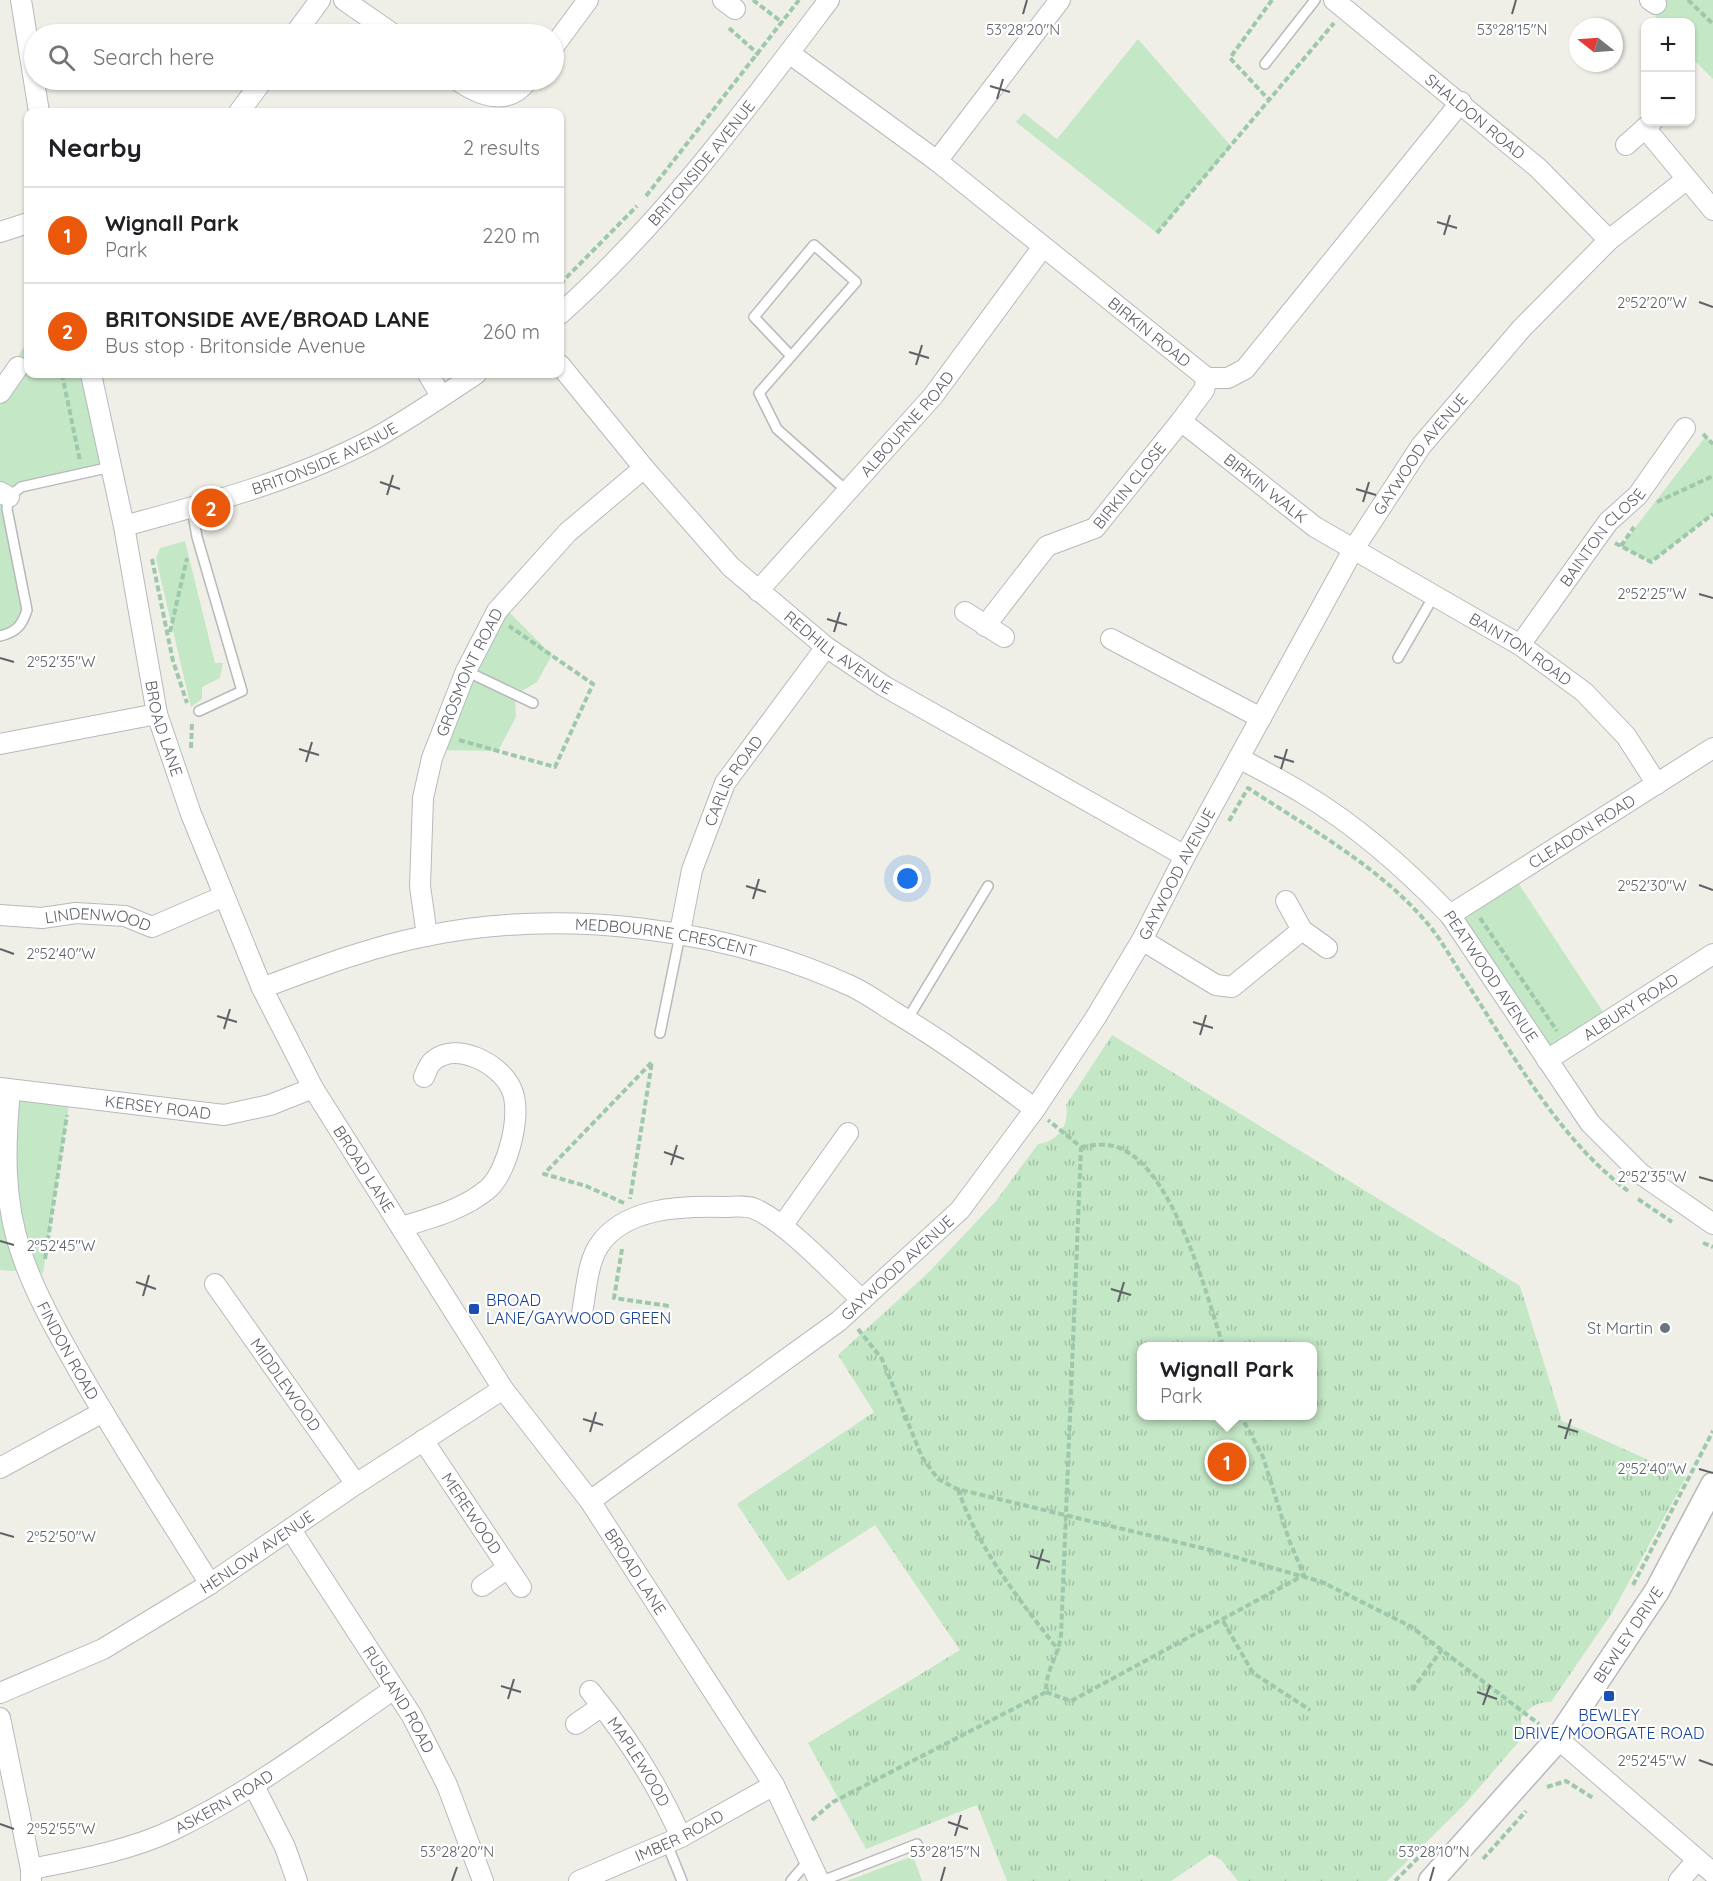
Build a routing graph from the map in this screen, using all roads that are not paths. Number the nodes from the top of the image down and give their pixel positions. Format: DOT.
graph roads {
  1 [pos="21,0"];
  2 [pos="321,0"];
  3 [pos="344,0"];
  4 [pos="588,0"];
  5 [pos="829,0"];
  6 [pos="1060,0"];
  7 [pos="1315,0"];
  8 [pos="1334,0"];
  9 [pos="25,24"];
  10 [pos="303,24"];
  11 [pos="379,24"];
  12 [pos="564,32"];
  13 [pos="789,53"];
  14 [pos="1265,64"];
  15 [pos="35,90"];
  16 [pos="254,90"];
  17 [pos="471,90"];
  18 [pos="515,90"];
  19 [pos="1461,102"];
  20 [pos="38,108"];
  21 [pos="241,108"];
  22 [pos="1647,126"];
  23 [pos="1649,126"];
  24 [pos="1626,145"];
  25 [pos="937,161"];
  26 [pos="1687,180"];
  27 [pos="1713,210"];
  28 [pos="24,224"];
  29 [pos="0,232"];
  30 [pos="1609,240"];
  31 [pos="1042,248"];
  32 [pos="564,310"];
  33 [pos="791,356"];
  34 [pos="18,367"];
  35 [pos="564,370"];
  36 [pos="92,378"];
  37 [pos="430,378"];
  38 [pos="470,378"];
  39 [pos="1207,378"];
  40 [pos="0,393"];
  41 [pos="441,396"];
  42 [pos="1181,421"];
  43 [pos="1684,428"];
  44 [pos="111,467"];
  45 [pos="644,468"];
  46 [pos="847,491"];
  47 [pos="4,495"];
  48 [pos="192,508"];
  49 [pos="124,526"];
  50 [pos="1353,550"];
  51 [pos="758,591"];
  52 [pos="1435,594"];
  53 [pos="965,612"];
  54 [pos="985,626"];
  55 [pos="0,636"];
  56 [pos="1004,637"];
  57 [pos="1111,639"];
  58 [pos="1520,645"];
  59 [pos="826,647"];
  60 [pos="1398,658"];
  61 [pos="466,671"];
  62 [pos="533,703"];
  63 [pos="199,711"];
  64 [pos="157,714"];
  65 [pos="1261,718"];
  66 [pos="0,744"];
  67 [pos="1713,748"];
  68 [pos="1239,758"];
  69 [pos="1657,784"];
  70 [pos="1185,856"];
  71 [pos="988,886"];
  72 [pos="224,896"];
  73 [pos="1286,900"];
  74 [pos="0,915"];
  75 [pos="1450,915"];
  76 [pos="1302,930"];
  77 [pos="680,932"];
  78 [pos="426,936"];
  79 [pos="1142,940"];
  80 [pos="1327,948"];
  81 [pos="1713,954"];
  82 [pos="262,988"];
  83 [pos="906,1020"];
  84 [pos="660,1033"];
  85 [pos="1547,1060"];
  86 [pos="424,1077"];
  87 [pos="313,1088"];
  88 [pos="5,1089"];
  89 [pos="1035,1109"];
  90 [pos="848,1133"];
  91 [pos="1713,1224"];
  92 [pos="782,1226"];
  93 [pos="401,1227"];
  94 [pos="215,1284"];
  95 [pos="862,1300"];
  96 [pos="582,1313"];
  97 [pos="503,1389"];
  98 [pos="103,1412"];
  99 [pos="423,1440"];
  100 [pos="0,1468"];
  101 [pos="356,1484"];
  102 [pos="1713,1485"];
  103 [pos="590,1501"];
  104 [pos="291,1530"];
  105 [pos="508,1568"];
  106 [pos="210,1584"];
  107 [pos="482,1586"];
  108 [pos="521,1587"];
  109 [pos="394,1689"];
  110 [pos="0,1693"];
  111 [pos="0,1718"];
  112 [pos="576,1724"];
  113 [pos="1558,1739"];
  114 [pos="774,1785"];
  115 [pos="254,1786"];
  116 [pos="674,1840"];
  117 [pos="917,1844"];
  118 [pos="810,1859"];
  119 [pos="1697,1860"];
  120 [pos="1713,1873"];
  121 [pos="31,1875"];
  122 [pos="297,1881"];
  123 [pos="483,1881"];
  124 [pos="579,1881"];
  125 [pos="682,1881"];
  126 [pos="791,1881"];
  127 [pos="821,1881"];
  128 [pos="1431,1881"];
  129 [pos="1679,1881"];
  1 -- 9 [label="street"];
  2 -- 10 [label="street"];
  3 -- 11 [label="street"];
  4 -- 12 [label="street"];
  5 -- 13 [label="street, BRITONSIDE AVENUE"];
  6 -- 25 [label="street"];
  7 -- 14 [label="lane"];
  8 -- 19 [label="street, SHALDON ROAD"];
  13 -- 25 [label="street, BIRKIN ROAD"];
  13 -- 32 [label="street, BRITONSIDE AVENUE"];
  15 -- 20 [label="street"];
  16 -- 21 [label="street"];
  17 -- 18 [label="street"];
  19 -- 30 [label="street, SHALDON ROAD"];
  19 -- 39 [label="street, BIRKIN ROAD"];
  22 -- 24 [label="street"];
  23 -- 26 [label="street"];
  25 -- 31 [label="street, BIRKIN ROAD"];
  26 -- 27 [label="street"];
  26 -- 30 [label="street, GAYWOOD AVENUE"];
  28 -- 29 [label="street"];
  30 -- 50 [label="street, GAYWOOD AVENUE"];
  31 -- 39 [label="street, BIRKIN ROAD"];
  31 -- 46 [label="street, ALBOURNE ROAD"];
  33 -- 33 [label="lane"];
  33 -- 46 [label="lane"];
  34 -- 40 [label="street"];
  35 -- 45 [label="street, REDHILL AVENUE"];
  36 -- 44 [label="street, BROAD LANE"];
  37 -- 41 [label="street"];
  38 -- 41 [label="street, BRITONSIDE AVENUE"];
  39 -- 42 [label="street, BIRKIN CLOSE"];
  41 -- 48 [label="street, BRITONSIDE AVENUE"];
  42 -- 50 [label="street, BIRKIN WALK"];
  42 -- 54 [label="street, BIRKIN CLOSE"];
  43 -- 58 [label="street, BAINTON CLOSE"];
  44 -- 47 [label="lane"];
  44 -- 49 [label="street, BROAD LANE"];
  45 -- 51 [label="street, REDHILL AVENUE"];
  45 -- 61 [label="street, GROSMONT ROAD"];
  46 -- 51 [label="street, ALBOURNE ROAD"];
  47 -- 55 [label="lane"];
  48 -- 49 [label="street, BRITONSIDE AVENUE"];
  48 -- 63 [label="lane"];
  49 -- 64 [label="street, BROAD LANE"];
  50 -- 52 [label="street, BAINTON ROAD"];
  50 -- 65 [label="street, GAYWOOD AVENUE"];
  51 -- 59 [label="street, REDHILL AVENUE"];
  52 -- 58 [label="street, BAINTON ROAD"];
  52 -- 60 [label="lane"];
  53 -- 54 [label="street"];
  54 -- 56 [label="street"];
  57 -- 65 [label="street"];
  58 -- 69 [label="street, BAINTON ROAD"];
  59 -- 70 [label="street, REDHILL AVENUE"];
  59 -- 77 [label="street, CARLIS ROAD"];
  61 -- 62 [label="lane"];
  61 -- 78 [label="street, GROSMONT ROAD"];
  64 -- 66 [label="street"];
  64 -- 72 [label="street, BROAD LANE"];
  65 -- 68 [label="street, GAYWOOD AVENUE"];
  67 -- 69 [label="street, CLEADON ROAD"];
  68 -- 70 [label="street, GAYWOOD AVENUE"];
  68 -- 75 [label="street, PEATWOOD AVENUE"];
  69 -- 75 [label="street, CLEADON ROAD"];
  70 -- 79 [label="street, GAYWOOD AVENUE"];
  71 -- 83 [label="lane"];
  72 -- 74 [label="street, LINDENWOOD"];
  72 -- 82 [label="street, BROAD LANE"];
  73 -- 76 [label="street"];
  75 -- 85 [label="street, PEATWOOD AVENUE"];
  76 -- 79 [label="street"];
  76 -- 80 [label="street"];
  77 -- 78 [label="street, MEDBOURNE CRESCENT"];
  77 -- 83 [label="street, MEDBOURNE CRESCENT"];
  77 -- 84 [label="lane"];
  78 -- 82 [label="street, MEDBOURNE CRESCENT"];
  79 -- 89 [label="street, GAYWOOD AVENUE"];
  81 -- 85 [label="street, ALBURY ROAD"];
  82 -- 87 [label="street, BROAD LANE"];
  83 -- 89 [label="street, MEDBOURNE CRESCENT"];
  85 -- 91 [label="street, PEATWOOD AVENUE"];
  86 -- 93 [label="street"];
  87 -- 88 [label="street, KERSEY ROAD"];
  87 -- 93 [label="street, BROAD LANE"];
  88 -- 98 [label="street, FINDON ROAD"];
  89 -- 95 [label="street, GAYWOOD AVENUE"];
  90 -- 92 [label="street"];
  92 -- 95 [label="street"];
  92 -- 96 [label="street"];
  93 -- 97 [label="street, BROAD LANE"];
  94 -- 101 [label="street, MIDDLEWOOD"];
  95 -- 103 [label="street, GAYWOOD AVENUE"];
  97 -- 99 [label="street, HENLOW AVENUE"];
  97 -- 103 [label="street, BROAD LANE"];
  98 -- 100 [label="street"];
  98 -- 106 [label="street, FINDON ROAD"];
  99 -- 101 [label="street, HENLOW AVENUE"];
  99 -- 105 [label="street, MEREWOOD"];
  101 -- 104 [label="street, HENLOW AVENUE"];
  102 -- 113 [label="street, BEWLEY DRIVE"];
  103 -- 114 [label="street, BROAD LANE"];
  104 -- 106 [label="street, HENLOW AVENUE"];
  104 -- 109 [label="street, RUSLAND ROAD"];
  105 -- 107 [label="street"];
  105 -- 108 [label="street, MEREWOOD"];
  106 -- 110 [label="street, HENLOW AVENUE"];
  109 -- 115 [label="street, ASKERN ROAD"];
  109 -- 123 [label="street, RUSLAND ROAD"];
  111 -- 121 [label="street"];
  112 -- 116 [label="street, MAPLEWOOD"];
  113 -- 119 [label="street"];
  113 -- 128 [label="street, BEWLEY DRIVE"];
  114 -- 116 [label="street, IMBER ROAD"];
  114 -- 118 [label="street, BROAD LANE"];
  115 -- 121 [label="street, ASKERN ROAD"];
  115 -- 122 [label="street"];
  116 -- 124 [label="street, IMBER ROAD"];
  116 -- 125 [label="lane"];
  117 -- 127 [label="lane"];
  118 -- 126 [label="lane"];
  118 -- 127 [label="street, BROAD LANE"];
  119 -- 120 [label="street"];
  119 -- 129 [label="street"];
}
